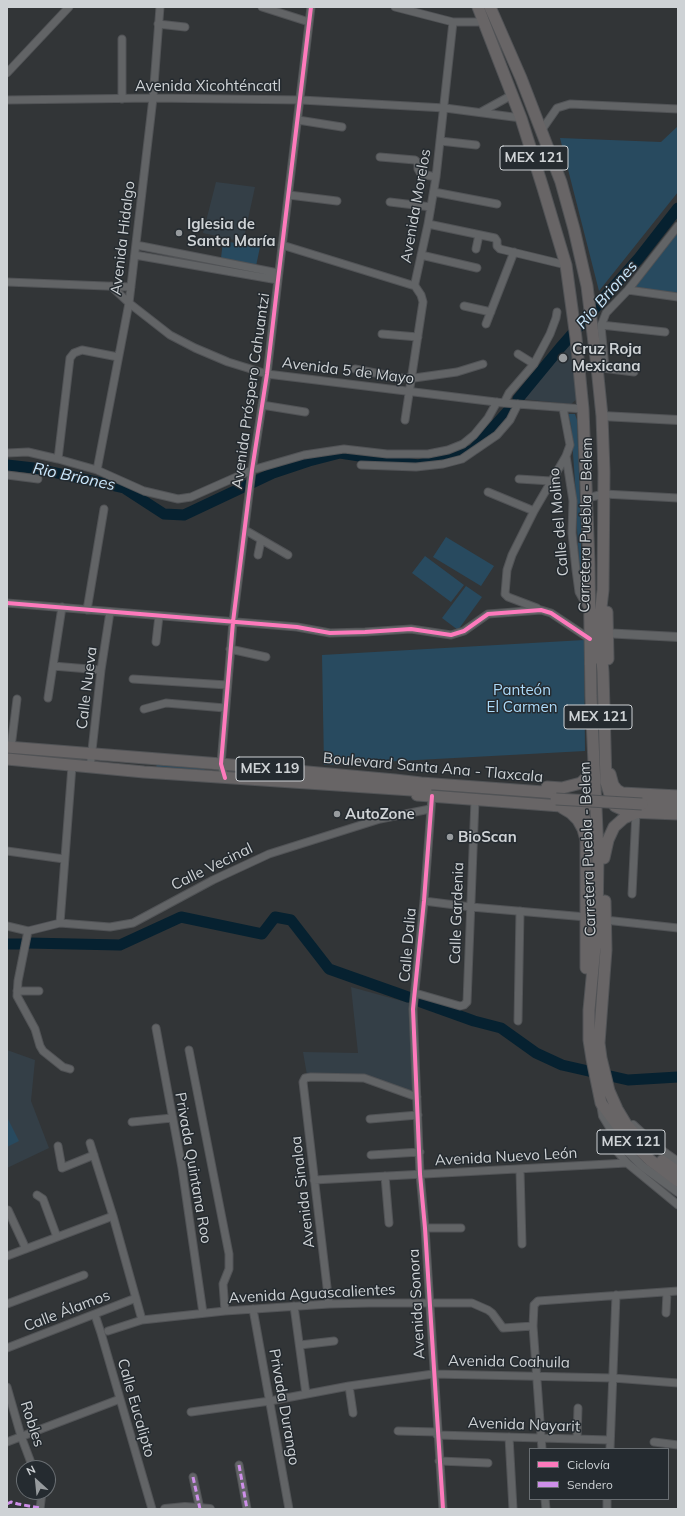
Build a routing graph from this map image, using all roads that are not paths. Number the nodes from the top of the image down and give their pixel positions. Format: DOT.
graph roads {
  1 [pos="69,7"];
  2 [pos="160,7"];
  3 [pos="262,7"];
  4 [pos="311,7"];
  5 [pos="395,7"];
  6 [pos="472,7"];
  7 [pos="478,7"];
  8 [pos="491,7"];
  9 [pos="309,22"];
  10 [pos="453,22"];
  11 [pos="478,22"];
  12 [pos="158,24"];
  13 [pos="185,27"];
  14 [pos="122,40"];
  15 [pos="491,42"];
  16 [pos="7,73"];
  17 [pos="512,95"];
  18 [pos="122,98"];
  19 [pos="153,98"];
  20 [pos="7,100"];
  21 [pos="301,100"];
  22 [pos="445,108"];
  23 [pos="678,109"];
  24 [pos="481,112"];
  25 [pos="521,118"];
  26 [pos="298,120"];
  27 [pos="342,127"];
  28 [pos="541,131"];
  29 [pos="440,141"];
  30 [pos="476,145"];
  31 [pos="380,157"];
  32 [pos="436,177"];
  33 [pos="434,192"];
  34 [pos="289,195"];
  35 [pos="337,201"];
  36 [pos="390,202"];
  37 [pos="497,204"];
  38 [pos="431,207"];
  39 [pos="428,224"];
  40 [pos="678,226"];
  41 [pos="478,235"];
  42 [pos="136,245"];
  43 [pos="282,245"];
  44 [pos="476,249"];
  45 [pos="160,250"];
  46 [pos="514,252"];
  47 [pos="135,255"];
  48 [pos="421,255"];
  49 [pos="197,257"];
  50 [pos="158,259"];
  51 [pos="238,265"];
  52 [pos="566,265"];
  53 [pos="196,266"];
  54 [pos="477,268"];
  55 [pos="236,273"];
  56 [pos="278,276"];
  57 [pos="7,282"];
  58 [pos="111,286"];
  59 [pos="415,286"];
  60 [pos="131,287"];
  61 [pos="628,290"];
  62 [pos="678,297"];
  63 [pos="129,303"];
  64 [pos="464,306"];
  65 [pos="491,312"];
  66 [pos="556,312"];
  67 [pos="486,324"];
  68 [pos="597,325"];
  69 [pos="665,332"];
  70 [pos="382,334"];
  71 [pos="418,337"];
  72 [pos="518,354"];
  73 [pos="118,356"];
  74 [pos="483,364"];
  75 [pos="534,364"];
  76 [pos="601,368"];
  77 [pos="356,369"];
  78 [pos="634,372"];
  79 [pos="267,374"];
  80 [pos="411,378"];
  81 [pos="409,392"];
  82 [pos="500,402"];
  83 [pos="518,404"];
  84 [pos="262,405"];
  85 [pos="563,408"];
  86 [pos="583,409"];
  87 [pos="305,412"];
  88 [pos="602,416"];
  89 [pos="405,420"];
  90 [pos="678,420"];
  91 [pos="7,452"];
  92 [pos="566,456"];
  93 [pos="58,459"];
  94 [pos="361,465"];
  95 [pos="97,470"];
  96 [pos="586,471"];
  97 [pos="252,472"];
  98 [pos="604,472"];
  99 [pos="7,475"];
  100 [pos="38,479"];
  101 [pos="519,479"];
  102 [pos="551,481"];
  103 [pos="488,492"];
  104 [pos="604,494"];
  105 [pos="678,498"];
  106 [pos="587,503"];
  107 [pos="604,508"];
  108 [pos="104,509"];
  109 [pos="534,511"];
  110 [pos="245,530"];
  111 [pos="261,540"];
  112 [pos="258,555"];
  113 [pos="288,555"];
  114 [pos="589,563"];
  115 [pos="7,603"];
  116 [pos="62,608"];
  117 [pos="588,608"];
  118 [pos="87,610"];
  119 [pos="541,610"];
  120 [pos="110,612"];
  121 [pos="159,616"];
  122 [pos="233,622"];
  123 [pos="598,635"];
  124 [pos="678,637"];
  125 [pos="156,642"];
  126 [pos="230,650"];
  127 [pos="266,657"];
  128 [pos="53,666"];
  129 [pos="102,670"];
  130 [pos="133,679"];
  131 [pos="227,685"];
  132 [pos="48,698"];
  133 [pos="17,699"];
  134 [pos="225,708"];
  135 [pos="144,709"];
  136 [pos="9,747"];
  137 [pos="91,754"];
  138 [pos="145,758"];
  139 [pos="7,759"];
  140 [pos="20,761"];
  141 [pos="221,764"];
  142 [pos="7,766"];
  143 [pos="72,766"];
  144 [pos="594,766"];
  145 [pos="90,768"];
  146 [pos="144,772"];
  147 [pos="226,778"];
  148 [pos="395,784"];
  149 [pos="432,796"];
  150 [pos="603,796"];
  151 [pos="678,796"];
  152 [pos="557,797"];
  153 [pos="475,800"];
  154 [pos="678,802"];
  155 [pos="634,803"];
  156 [pos="578,807"];
  157 [pos="678,807"];
  158 [pos="430,809"];
  159 [pos="678,814"];
  160 [pos="7,851"];
  161 [pos="604,858"];
  162 [pos="64,859"];
  163 [pos="632,894"];
  164 [pos="424,901"];
  165 [pos="470,907"];
  166 [pos="520,911"];
  167 [pos="586,917"];
  168 [pos="605,920"];
  169 [pos="60,923"];
  170 [pos="7,926"];
  171 [pos="678,928"];
  172 [pos="28,931"];
  173 [pos="594,950"];
  174 [pos="17,991"];
  175 [pos="39,991"];
  176 [pos="415,994"];
  177 [pos="601,1002"];
  178 [pos="589,1010"];
  179 [pos="518,1021"];
  180 [pos="156,1028"];
  181 [pos="189,1050"];
  182 [pos="596,1058"];
  183 [pos="70,1069"];
  184 [pos="607,1095"];
  185 [pos="416,1097"];
  186 [pos="601,1103"];
  187 [pos="418,1115"];
  188 [pos="172,1118"];
  189 [pos="370,1119"];
  190 [pos="132,1122"];
  191 [pos="615,1137"];
  192 [pos="90,1143"];
  193 [pos="58,1146"];
  194 [pos="420,1152"];
  195 [pos="94,1155"];
  196 [pos="371,1155"];
  197 [pos="678,1162"];
  198 [pos="626,1163"];
  199 [pos="520,1170"];
  200 [pos="678,1172"];
  201 [pos="420,1174"];
  202 [pos="385,1176"];
  203 [pos="314,1180"];
  204 [pos="678,1181"];
  205 [pos="678,1192"];
  206 [pos="37,1195"];
  207 [pos="678,1205"];
  208 [pos="8,1210"];
  209 [pos="113,1216"];
  210 [pos="389,1223"];
  211 [pos="425,1228"];
  212 [pos="461,1228"];
  213 [pos="58,1237"];
  214 [pos="522,1244"];
  215 [pos="26,1249"];
  216 [pos="7,1256"];
  217 [pos="84,1275"];
  218 [pos="678,1291"];
  219 [pos="667,1292"];
  220 [pos="616,1295"];
  221 [pos="136,1298"];
  222 [pos="429,1302"];
  223 [pos="7,1304"];
  224 [pos="329,1304"];
  225 [pos="294,1306"];
  226 [pos="253,1309"];
  227 [pos="225,1310"];
  228 [pos="203,1313"];
  229 [pos="666,1313"];
  230 [pos="95,1315"];
  231 [pos="142,1320"];
  232 [pos="534,1326"];
  233 [pos="108,1331"];
  234 [pos="334,1341"];
  235 [pos="300,1345"];
  236 [pos="7,1348"];
  237 [pos="433,1374"];
  238 [pos="537,1375"];
  239 [pos="613,1378"];
  240 [pos="678,1383"];
  241 [pos="349,1386"];
  242 [pos="7,1387"];
  243 [pos="306,1394"];
  244 [pos="120,1399"];
  245 [pos="270,1401"];
  246 [pos="578,1408"];
  247 [pos="191,1412"];
  248 [pos="354,1413"];
  249 [pos="398,1431"];
  250 [pos="437,1434"];
  251 [pos="21,1436"];
  252 [pos="509,1437"];
  253 [pos="541,1438"];
  254 [pos="577,1439"];
  255 [pos="610,1440"];
  256 [pos="7,1442"];
  257 [pos="654,1442"];
  258 [pos="678,1445"];
  259 [pos="542,1448"];
  260 [pos="610,1448"];
  261 [pos="31,1460"];
  262 [pos="439,1461"];
  263 [pos="488,1464"];
  264 [pos="239,1465"];
  265 [pos="193,1477"];
  266 [pos="152,1509"];
  267 [pos="165,1509"];
  268 [pos="200,1509"];
  269 [pos="210,1509"];
  270 [pos="247,1509"];
  271 [pos="289,1509"];
  272 [pos="443,1509"];
  273 [pos="513,1509"];
  1 -- 16 [label="street"];
  2 -- 12 [label="street, Avenida Hidalgo"];
  3 -- 9 [label="street"];
  4 -- 9 [label="street, Avenida Próspero Cahuantzi"];
  5 -- 10 [label="street"];
  6 -- 11 [label="street, Carretera Puebla - Belem"];
  7 -- 15 [label="main road, Carretera Puebla - Belem / MEX 121"];
  8 -- 28 [label="main road, Carretera Puebla - Belem / MEX 121"];
  9 -- 21 [label="street, Avenida Próspero Cahuantzi"];
  10 -- 11 [label="street"];
  10 -- 22 [label="street, Avenida Morelos"];
  11 -- 15 [label="street, Carretera Puebla - Belem"];
  12 -- 13 [label="street"];
  12 -- 19 [label="street, Avenida Hidalgo"];
  14 -- 18 [label="street"];
  15 -- 17 [label="main road, Carretera Puebla - Belem / MEX 121"];
  17 -- 24 [label="street"];
  17 -- 25 [label="main road, Carretera Puebla - Belem / MEX 121"];
  18 -- 19 [label="street, Avenida Xicohténcatl"];
  18 -- 20 [label="street, Avenida Xicohténcatl"];
  19 -- 21 [label="street, Avenida Xicohténcatl"];
  19 -- 42 [label="street, Avenida Hidalgo"];
  21 -- 22 [label="street, Avenida Xicohténcatl"];
  21 -- 26 [label="street, Avenida Próspero Cahuantzi"];
  22 -- 24 [label="street, Avenida Xicohténcatl"];
  22 -- 29 [label="street, Avenida Morelos"];
  23 -- 28 [label="street"];
  24 -- 25 [label="street, Avenida Xicohténcatl"];
  25 -- 52 [label="main road, Carretera Puebla - Belem / MEX 121"];
  26 -- 27 [label="street"];
  26 -- 34 [label="street, Avenida Próspero Cahuantzi"];
  28 -- 68 [label="main road, Carretera Puebla - Belem / MEX 121"];
  29 -- 30 [label="street"];
  29 -- 32 [label="street, Avenida Morelos"];
  31 -- 32 [label="street"];
  32 -- 33 [label="street, Avenida Morelos"];
  33 -- 37 [label="street"];
  33 -- 38 [label="street, Avenida Morelos"];
  34 -- 35 [label="street"];
  34 -- 43 [label="street, Avenida Próspero Cahuantzi"];
  36 -- 38 [label="street"];
  38 -- 39 [label="street, Avenida Morelos"];
  39 -- 41 [label="street"];
  39 -- 48 [label="street, Avenida Morelos"];
  40 -- 61 [label="street"];
  41 -- 44 [label="street"];
  41 -- 46 [label="street"];
  42 -- 45 [label="street"];
  42 -- 47 [label="street, Avenida Hidalgo"];
  43 -- 56 [label="street, Avenida Próspero Cahuantzi"];
  43 -- 59 [label="street"];
  45 -- 49 [label="street"];
  45 -- 50 [label="street"];
  46 -- 52 [label="street"];
  46 -- 65 [label="street"];
  47 -- 50 [label="street"];
  47 -- 60 [label="street, Avenida Hidalgo"];
  48 -- 54 [label="street"];
  48 -- 59 [label="street, Avenida Morelos"];
  49 -- 51 [label="street"];
  49 -- 53 [label="street"];
  50 -- 53 [label="street"];
  51 -- 55 [label="street"];
  51 -- 56 [label="street"];
  52 -- 86 [label="main road, Carretera Puebla - Belem / MEX 121"];
  53 -- 55 [label="street"];
  55 -- 56 [label="street"];
  56 -- 79 [label="street, Avenida Próspero Cahuantzi"];
  57 -- 58 [label="street"];
  58 -- 60 [label="street"];
  58 -- 63 [label="street, Avenida 5 de Mayo"];
  59 -- 71 [label="street, Avenida Morelos"];
  60 -- 63 [label="street, Avenida Hidalgo"];
  61 -- 62 [label="street"];
  61 -- 68 [label="street"];
  63 -- 73 [label="street, Avenida Hidalgo"];
  63 -- 79 [label="street, Avenida 5 de Mayo"];
  64 -- 65 [label="street"];
  65 -- 67 [label="street"];
  66 -- 75 [label="street"];
  68 -- 69 [label="street"];
  68 -- 76 [label="main road, Carretera Puebla - Belem / MEX 121"];
  70 -- 71 [label="street"];
  71 -- 80 [label="street, Avenida Morelos"];
  72 -- 75 [label="street"];
  73 -- 93 [label="street"];
  73 -- 95 [label="street, Avenida Hidalgo"];
  74 -- 80 [label="street"];
  75 -- 82 [label="street"];
  76 -- 78 [label="street"];
  76 -- 88 [label="main road, Carretera Puebla - Belem / MEX 121"];
  77 -- 80 [label="street"];
  79 -- 81 [label="street, Avenida 5 de Mayo"];
  79 -- 84 [label="street, Avenida Próspero Cahuantzi"];
  80 -- 81 [label="street, Avenida Morelos"];
  81 -- 82 [label="street, Avenida 5 de Mayo"];
  81 -- 89 [label="street, Avenida Morelos"];
  82 -- 83 [label="street, Avenida 5 de Mayo"];
  82 -- 97 [label="street"];
  83 -- 85 [label="street, Avenida 5 de Mayo"];
  83 -- 94 [label="street"];
  84 -- 87 [label="street"];
  84 -- 97 [label="street, Avenida Próspero Cahuantzi"];
  85 -- 86 [label="street, Avenida 5 de Mayo"];
  85 -- 92 [label="street, Calle del Molino"];
  86 -- 96 [label="main road, Carretera Puebla - Belem / MEX 121"];
  88 -- 90 [label="street"];
  88 -- 98 [label="main road, Carretera Puebla - Belem / MEX 121"];
  91 -- 93 [label="street"];
  92 -- 102 [label="street, Calle del Molino"];
  92 -- 117 [label="street, Calle del Molino"];
  93 -- 95 [label="street"];
  95 -- 97 [label="street"];
  96 -- 98 [label="main road"];
  96 -- 106 [label="main road, Carretera Puebla - Belem / MEX 121"];
  97 -- 110 [label="street, Avenida Próspero Cahuantzi"];
  98 -- 104 [label="main road, Carretera Puebla - Belem / MEX 121"];
  99 -- 100 [label="street"];
  101 -- 102 [label="street"];
  102 -- 109 [label="street, Calle del Molino"];
  103 -- 109 [label="street"];
  104 -- 105 [label="street"];
  104 -- 106 [label="street"];
  104 -- 107 [label="main road, Carretera Puebla - Belem / MEX 121"];
  106 -- 107 [label="main road"];
  106 -- 114 [label="main road, Carretera Puebla - Belem / MEX 121"];
  107 -- 123 [label="main road, Carretera Puebla - Belem / MEX 121"];
  108 -- 118 [label="street"];
  109 -- 119 [label="street, Calle del Molino"];
  110 -- 111 [label="street"];
  110 -- 122 [label="street, Avenida Próspero Cahuantzi"];
  111 -- 112 [label="street"];
  111 -- 113 [label="street"];
  114 -- 117 [label="main road, Carretera Puebla - Belem / MEX 121"];
  114 -- 123 [label="main road"];
  115 -- 116 [label="street"];
  116 -- 118 [label="street"];
  116 -- 128 [label="street"];
  117 -- 123 [label="main road, Carretera Puebla - Belem / MEX 121"];
  118 -- 120 [label="street"];
  119 -- 122 [label="street"];
  119 -- 123 [label="street"];
  120 -- 121 [label="street"];
  120 -- 129 [label="street, Calle Nueva"];
  121 -- 122 [label="street"];
  121 -- 125 [label="street"];
  122 -- 126 [label="street, Avenida Próspero Cahuantzi"];
  123 -- 124 [label="street"];
  123 -- 144 [label="main road, Carretera Puebla - Belem / MEX 121"];
  123 -- 150 [label="main road"];
  126 -- 127 [label="street"];
  126 -- 131 [label="street, Avenida Próspero Cahuantzi"];
  128 -- 129 [label="street"];
  128 -- 132 [label="street"];
  129 -- 137 [label="street, Calle Nueva"];
  130 -- 131 [label="street"];
  131 -- 134 [label="street, Avenida Próspero Cahuantzi"];
  133 -- 136 [label="street"];
  134 -- 135 [label="street"];
  134 -- 141 [label="street, Avenida Próspero Cahuantzi"];
  136 -- 137 [label="main road, Boulevard Santa Ana - Tlaxcala / MEX 119"];
  137 -- 138 [label="main road, Boulevard Santa Ana - Tlaxcala / MEX 119"];
  137 -- 145 [label="street, Calle Nueva"];
  138 -- 141 [label="main road, Boulevard Santa Ana - Tlaxcala / MEX 119"];
  138 -- 146 [label="main road"];
  139 -- 140 [label="main road, Boulevard Santa Ana - Tlaxcala / MEX 119"];
  140 -- 142 [label="main road"];
  140 -- 143 [label="main road, Boulevard Santa Ana - Tlaxcala / MEX 119"];
  141 -- 147 [label="street, Avenida Próspero Cahuantzi"];
  141 -- 148 [label="main road, Boulevard Santa Ana - Tlaxcala / MEX 119"];
  143 -- 145 [label="main road, Boulevard Santa Ana - Tlaxcala / MEX 119"];
  143 -- 162 [label="street"];
  144 -- 150 [label="main road, Carretera Puebla - Belem / MEX 121"];
  144 -- 152 [label="main road"];
  145 -- 146 [label="main road, Boulevard Santa Ana - Tlaxcala / MEX 119"];
  146 -- 147 [label="main road, Boulevard Santa Ana - Tlaxcala / MEX 119"];
  147 -- 148 [label="main road, Boulevard Santa Ana - Tlaxcala / MEX 119"];
  148 -- 149 [label="main road"];
  148 -- 152 [label="main road, Boulevard Santa Ana - Tlaxcala"];
  149 -- 153 [label="main road"];
  149 -- 158 [label="street, Calle Dalia"];
  150 -- 155 [label="main road"];
  150 -- 155 [label="main road"];
  150 -- 156 [label="main road"];
  150 -- 161 [label="main road, Carretera Puebla - Belem / MEX 121"];
  150 -- 173 [label="main road, Carretera Puebla - Belem / MEX 121"];
  151 -- 155 [label="main road"];
  152 -- 153 [label="main road"];
  152 -- 155 [label="main road, Boulevard Santa Ana - Tlaxcala, bridge"];
  152 -- 156 [label="main road"];
  152 -- 156 [label="main road"];
  152 -- 167 [label="main road"];
  153 -- 165 [label="street, Calle Gardenia"];
  154 -- 155 [label="main road"];
  155 -- 157 [label="main road"];
  155 -- 159 [label="main road"];
  155 -- 161 [label="main road"];
  155 -- 163 [label="street"];
  156 -- 173 [label="main road"];
  158 -- 164 [label="street, Calle Dalia"];
  158 -- 169 [label="street, Calle Vecinal"];
  160 -- 162 [label="street"];
  161 -- 168 [label="main road, Carretera Puebla - Belem / MEX 121"];
  162 -- 169 [label="street"];
  164 -- 165 [label="street"];
  164 -- 176 [label="street, Calle Dalia"];
  165 -- 166 [label="street"];
  165 -- 176 [label="street, Calle Gardenia"];
  166 -- 167 [label="street"];
  166 -- 179 [label="street"];
  167 -- 178 [label="main road"];
  168 -- 171 [label="street"];
  168 -- 177 [label="main road, Carretera Puebla - Belem / MEX 121"];
  169 -- 172 [label="street, Calle Vecinal"];
  170 -- 172 [label="street, Calle Vecinal"];
  172 -- 174 [label="street"];
  173 -- 177 [label="main road"];
  173 -- 178 [label="main road, Carretera Puebla - Belem / MEX 121"];
  174 -- 175 [label="street"];
  174 -- 183 [label="street"];
  176 -- 185 [label="street, Calle Dalia"];
  177 -- 182 [label="main road, Carretera Puebla - Belem / MEX 121"];
  178 -- 182 [label="main road, Carretera Puebla - Belem / MEX 121"];
  180 -- 188 [label="street, Privada Quintana Roo"];
  181 -- 227 [label="street"];
  182 -- 184 [label="main road, Carretera Puebla - Belem / MEX 121"];
  184 -- 186 [label="main road, Carretera Puebla - Belem / MEX 121"];
  184 -- 197 [label="street"];
  184 -- 200 [label="main road, Carretera Puebla - Belem / MEX 121"];
  185 -- 187 [label="street, Avenida Sonora"];
  185 -- 203 [label="street, Avenida Sinaloa"];
  186 -- 191 [label="street, Carretera Puebla - Belem"];
  186 -- 204 [label="main road, Carretera Puebla - Belem / MEX 121"];
  187 -- 189 [label="street"];
  187 -- 194 [label="street, Avenida Sonora"];
  188 -- 190 [label="street"];
  188 -- 228 [label="street, Privada Quintana Roo"];
  191 -- 198 [label="street"];
  191 -- 205 [label="street, Carretera Puebla - Belem"];
  192 -- 195 [label="street"];
  193 -- 195 [label="street"];
  194 -- 196 [label="street"];
  194 -- 201 [label="street, Avenida Sonora"];
  195 -- 209 [label="street"];
  198 -- 199 [label="street, Avenida Nuevo León"];
  198 -- 207 [label="street"];
  199 -- 201 [label="street, Avenida Nuevo León"];
  199 -- 214 [label="street"];
  201 -- 202 [label="street, Avenida Nuevo León"];
  201 -- 211 [label="street, Avenida Sonora"];
  202 -- 203 [label="street, Avenida Nuevo León"];
  202 -- 210 [label="street"];
  203 -- 224 [label="street, Avenida Sinaloa"];
  206 -- 213 [label="street"];
  208 -- 215 [label="street"];
  209 -- 213 [label="street"];
  209 -- 221 [label="street"];
  211 -- 212 [label="street"];
  211 -- 222 [label="street, Avenida Sonora"];
  213 -- 215 [label="street"];
  215 -- 216 [label="street"];
  217 -- 223 [label="street"];
  218 -- 219 [label="street"];
  219 -- 220 [label="street"];
  219 -- 229 [label="street"];
  220 -- 232 [label="street"];
  220 -- 239 [label="street"];
  221 -- 230 [label="street, Calle Álamos"];
  221 -- 231 [label="street"];
  222 -- 224 [label="street, Avenida Aguascalientes"];
  222 -- 232 [label="street, Avenida Aguascalientes"];
  222 -- 237 [label="street, Avenida Sonora"];
  224 -- 225 [label="street, Avenida Aguascalientes"];
  225 -- 226 [label="street, Avenida Aguascalientes"];
  225 -- 235 [label="street"];
  226 -- 227 [label="street, Avenida Aguascalientes"];
  226 -- 245 [label="street, Privada Durango"];
  227 -- 228 [label="street, Avenida Aguascalientes"];
  228 -- 231 [label="street, Avenida Aguascalientes"];
  230 -- 236 [label="street, Calle Álamos"];
  230 -- 244 [label="street, Calle Eucalipto"];
  231 -- 233 [label="street, Avenida Aguascalientes"];
  232 -- 238 [label="street"];
  234 -- 235 [label="street"];
  235 -- 243 [label="street"];
  237 -- 238 [label="street, Avenida Coahuila"];
  237 -- 241 [label="street, Avenida Coahuila"];
  237 -- 250 [label="street, Avenida Sonora"];
  238 -- 239 [label="street, Avenida Coahuila"];
  238 -- 253 [label="street"];
  239 -- 240 [label="street, Avenida Coahuila"];
  239 -- 255 [label="street"];
  241 -- 243 [label="street, Avenida Coahuila"];
  241 -- 248 [label="street"];
  242 -- 251 [label="street, Robles"];
  243 -- 245 [label="street, Avenida Coahuila"];
  244 -- 251 [label="street"];
  244 -- 266 [label="street, Calle Eucalipto"];
  245 -- 247 [label="street, Avenida Coahuila"];
  245 -- 271 [label="street, Privada Durango"];
  246 -- 254 [label="street"];
  249 -- 250 [label="street, Avenida Nayarit"];
  250 -- 252 [label="street, Avenida Nayarit"];
  250 -- 262 [label="street, Avenida Sonora"];
  251 -- 256 [label="street"];
  251 -- 261 [label="street, Robles"];
  252 -- 253 [label="street, Avenida Nayarit"];
  252 -- 273 [label="street"];
  253 -- 254 [label="street, Avenida Nayarit"];
  253 -- 259 [label="street"];
  254 -- 255 [label="street, Avenida Nayarit"];
  255 -- 260 [label="street"];
  257 -- 258 [label="street"];
  262 -- 263 [label="street"];
  262 -- 272 [label="street, Avenida Sonora"];
  264 -- 270 [label="street"];
  265 -- 268 [label="street"];
  267 -- 268 [label="street"];
  268 -- 269 [label="street"];
}
